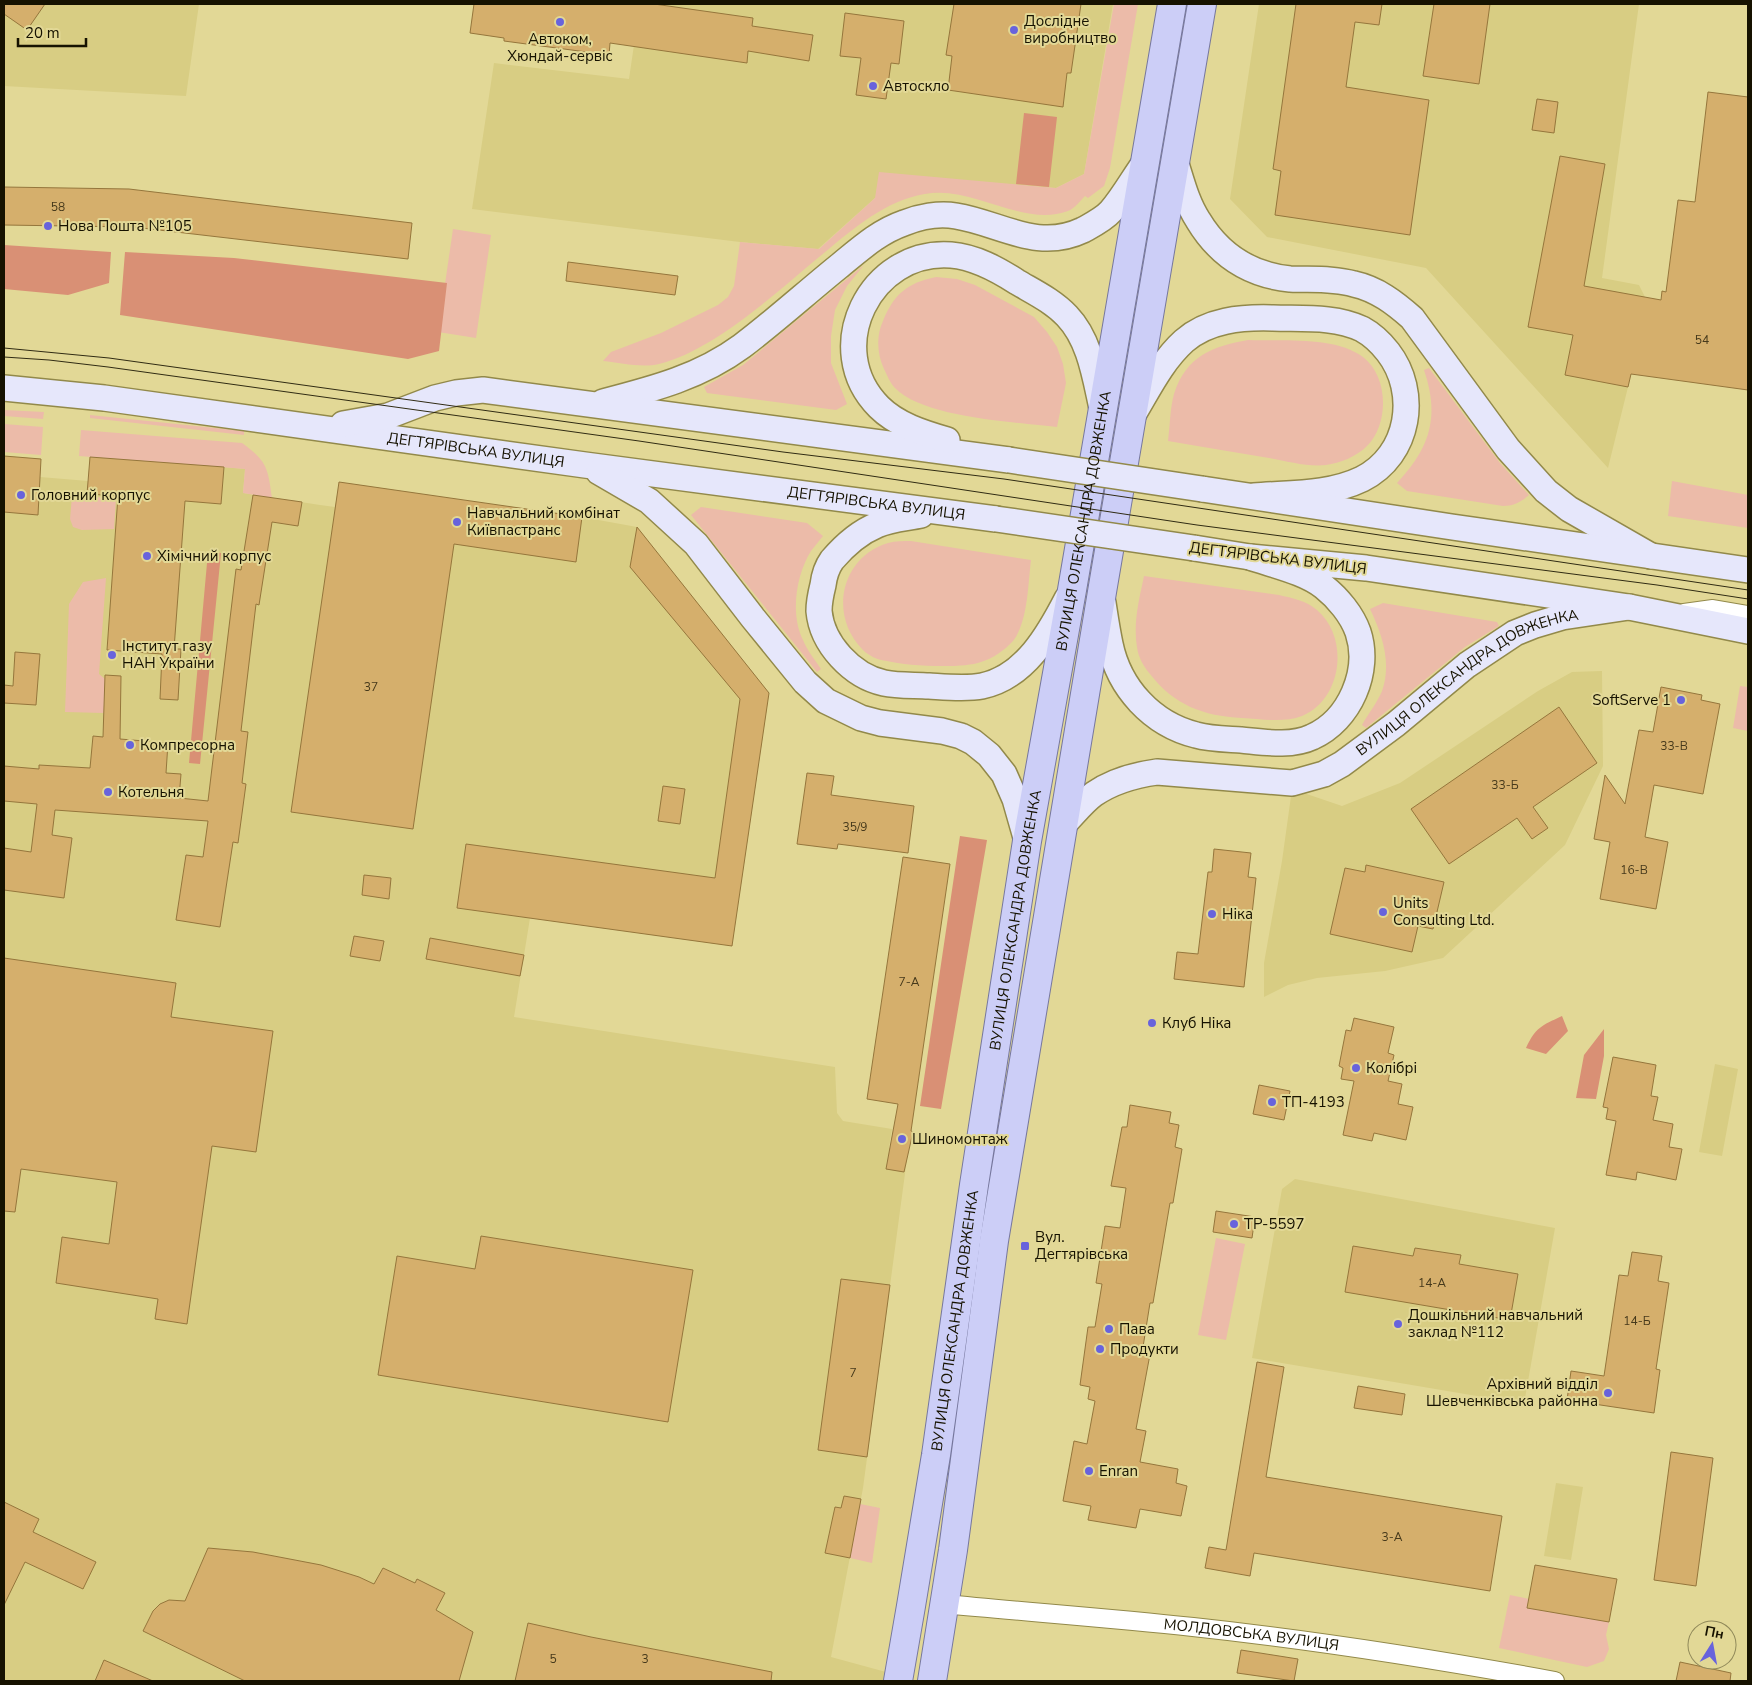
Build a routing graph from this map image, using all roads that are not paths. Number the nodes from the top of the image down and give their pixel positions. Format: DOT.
graph roads {
  1 [pos="1172,4"];
  2 [pos="1202,4"];
  3 [pos="1146,161"];
  4 [pos="1176,164"];
  5 [pos="4,388"];
  6 [pos="592,405"];
  7 [pos="1102,411"];
  8 [pos="1133,415"];
  9 [pos="319,428"];
  10 [pos="1008,460"];
  11 [pos="586,465"];
  12 [pos="1254,496"];
  13 [pos="945,511"];
  14 [pos="1651,556"];
  15 [pos="1250,557"];
  16 [pos="1748,570"];
  17 [pos="1072,590"];
  18 [pos="1102,592"];
  19 [pos="1629,607"];
  20 [pos="1674,615"];
  21 [pos="1748,615"];
  22 [pos="1748,631"];
  23 [pos="1063,825"];
  24 [pos="1027,841"];
  25 [pos="944,1604"];
  26 [pos="898,1681"];
  27 [pos="932,1681"];
  28 [pos="1555,1681"];
  1 -- 3 [label="main road, ВУЛИЦЯ ОЛЕКСАНДРА ДОВЖЕНКА"];
  2 -- 4 [label="main road, ВУЛИЦЯ ОЛЕКСАНДРА ДОВЖЕНКА"];
  3 -- 6 [label="main road"];
  3 -- 7 [label="main road, ВУЛИЦЯ ОЛЕКСАНДРА ДОВЖЕНКА"];
  4 -- 8 [label="main road, ВУЛИЦЯ ОЛЕКСАНДРА ДОВЖЕНКА"];
  4 -- 14 [label="main road"];
  5 -- 9 [label="main road, ДЕГТЯРІВСЬКА ВУЛИЦЯ"];
  6 -- 9 [label="main road"];
  6 -- 10 [label="main road"];
  7 -- 10 [label="main road"];
  7 -- 17 [label="main road, ВУЛИЦЯ ОЛЕКСАНДРА ДОВЖЕНКА"];
  8 -- 12 [label="main road"];
  8 -- 18 [label="main road, ВУЛИЦЯ ОЛЕКСАНДРА ДОВЖЕНКА"];
  9 -- 11 [label="main road, ДЕГТЯРІВСЬКА ВУЛИЦЯ"];
  10 -- 12 [label="main road, bridge"];
  11 -- 13 [label="main road, ДЕГТЯРІВСЬКА ВУЛИЦЯ"];
  11 -- 24 [label="main road"];
  12 -- 14 [label="main road"];
  13 -- 15 [label="main road, ДЕГТЯРІВСЬКА ВУЛИЦЯ, bridge"];
  13 -- 17 [label="main road"];
  14 -- 16 [label="main road"];
  15 -- 18 [label="main road"];
  15 -- 19 [label="main road, ДЕГТЯРІВСЬКА ВУЛИЦЯ"];
  17 -- 24 [label="main road, ВУЛИЦЯ ОЛЕКСАНДРА ДОВЖЕНКА"];
  18 -- 23 [label="main road, ВУЛИЦЯ ОЛЕКСАНДРА ДОВЖЕНКА"];
  19 -- 20 [label="main road, ДЕГТЯРІВСЬКА ВУЛИЦЯ"];
  19 -- 23 [label="main road, ВУЛИЦЯ ОЛЕКСАНДРА ДОВЖЕНКА"];
  20 -- 21 [label="street"];
  20 -- 22 [label="main road, ДЕГТЯРІВСЬКА ВУЛИЦЯ"];
  23 -- 25 [label="main road, ВУЛИЦЯ ОЛЕКСАНДРА ДОВЖЕНКА"];
  24 -- 26 [label="main road, ВУЛИЦЯ ОЛЕКСАНДРА ДОВЖЕНКА"];
  25 -- 27 [label="main road, ВУЛИЦЯ ОЛЕКСАНДРА ДОВЖЕНКА"];
  25 -- 28 [label="street, МОЛДОВСЬКА ВУЛИЦЯ"];
}
